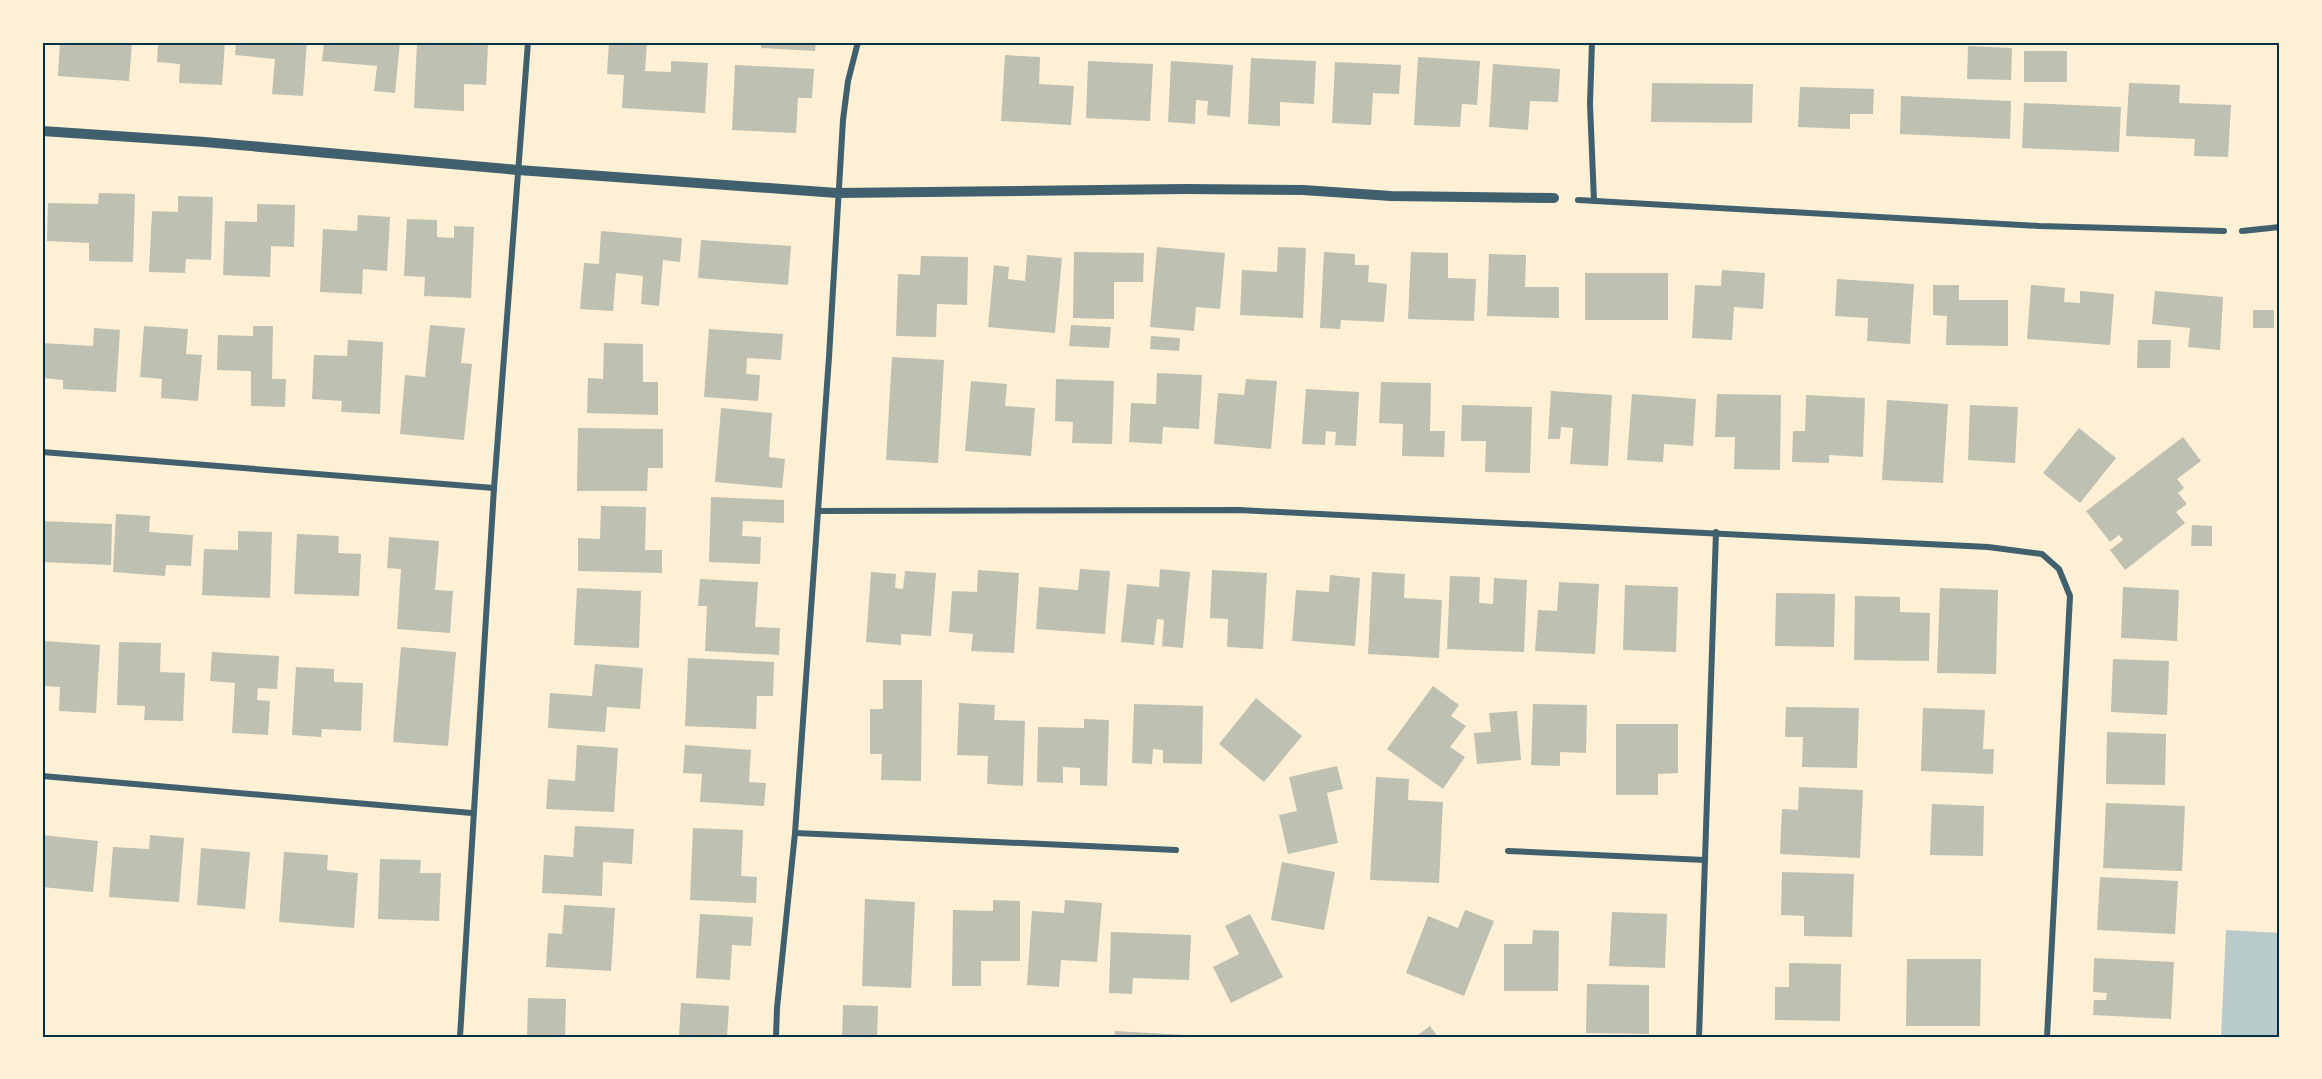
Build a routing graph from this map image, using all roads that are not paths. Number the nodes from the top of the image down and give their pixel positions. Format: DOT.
graph roads {
  1 [pos="528,42"];
  2 [pos="858,42"];
  3 [pos="1592,42"];
  4 [pos="42,131"];
  5 [pos="518,170"];
  6 [pos="837,193"];
  7 [pos="1554,198"];
  8 [pos="1578,200"];
  9 [pos="1594,201"];
  10 [pos="2280,227"];
  11 [pos="2224,231"];
  12 [pos="2242,231"];
  13 [pos="42,452"];
  14 [pos="494,488"];
  15 [pos="818,511"];
  16 [pos="1716,532"];
  17 [pos="42,776"];
  18 [pos="472,813"];
  19 [pos="795,833"];
  20 [pos="1176,850"];
  21 [pos="1508,851"];
  22 [pos="1705,860"];
  23 [pos="459,1037"];
  24 [pos="776,1037"];
  25 [pos="1699,1037"];
  26 [pos="2047,1037"];
  1 -- 5 [label="street"];
  2 -- 6 [label="street"];
  3 -- 9 [label="street"];
  4 -- 5 [label="street"];
  5 -- 6 [label="street"];
  5 -- 14 [label="street"];
  6 -- 7 [label="street"];
  6 -- 15 [label="street"];
  8 -- 9 [label="street"];
  9 -- 11 [label="street"];
  10 -- 12 [label="street"];
  13 -- 14 [label="street"];
  14 -- 18 [label="street"];
  15 -- 16 [label="street"];
  15 -- 19 [label="street"];
  16 -- 22 [label="street"];
  16 -- 26 [label="street"];
  17 -- 18 [label="street"];
  18 -- 23 [label="street"];
  19 -- 20 [label="street"];
  19 -- 24 [label="street"];
  21 -- 22 [label="street"];
  22 -- 25 [label="street"];
}
